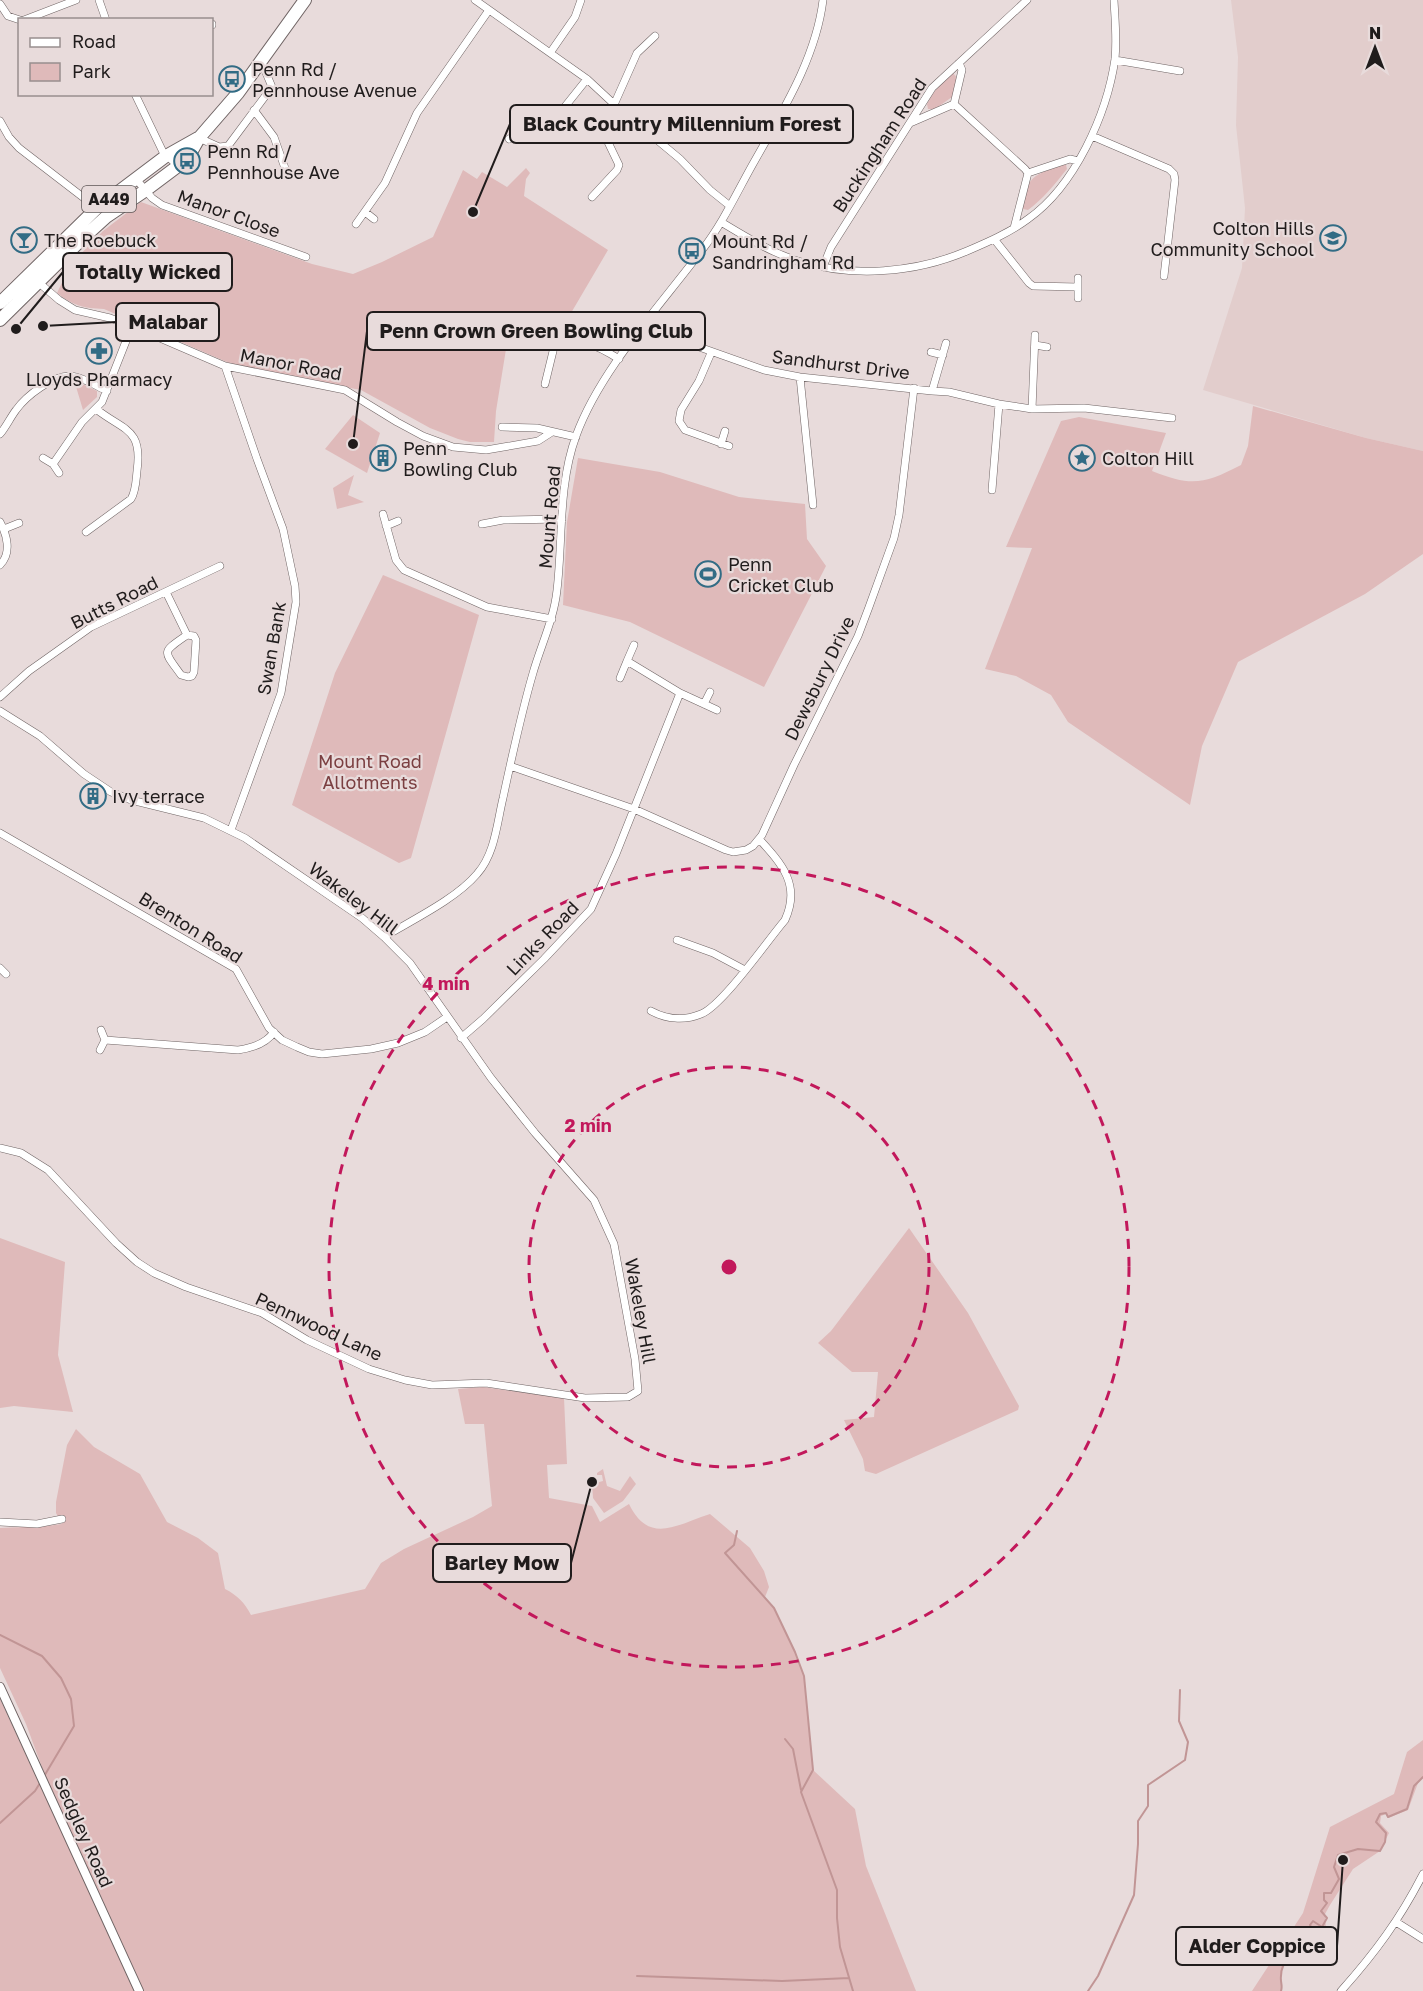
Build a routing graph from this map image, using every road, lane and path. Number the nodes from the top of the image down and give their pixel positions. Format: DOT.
graph roads {
  1 [pos="76,0"];
  2 [pos="99,0"];
  3 [pos="305,0"];
  4 [pos="475,0"];
  5 [pos="581,0"];
  6 [pos="823,0"];
  7 [pos="1027,0"];
  8 [pos="1114,0"];
  9 [pos="0,4"];
  10 [pos="489,10"];
  11 [pos="29,18"];
  12 [pos="105,18"];
  13 [pos="18,19"];
  14 [pos="655,36"];
  15 [pos="550,53"];
  16 [pos="1115,60"];
  17 [pos="261,61"];
  18 [pos="959,63"];
  19 [pos="1180,71"];
  20 [pos="587,79"];
  21 [pos="136,96"];
  22 [pos="954,104"];
  23 [pos="615,105"];
  24 [pos="255,110"];
  25 [pos="0,121"];
  26 [pos="910,123"];
  27 [pos="1092,136"];
  28 [pos="199,138"];
  29 [pos="509,139"];
  30 [pos="166,156"];
  31 [pos="1078,161"];
  32 [pos="178,166"];
  33 [pos="286,171"];
  34 [pos="1028,173"];
  35 [pos="136,179"];
  36 [pos="146,190"];
  37 [pos="592,197"];
  38 [pos="730,206"];
  39 [pos="97,208"];
  40 [pos="365,212"];
  41 [pos="374,219"];
  42 [pos="721,222"];
  43 [pos="356,224"];
  44 [pos="1014,228"];
  45 [pos="994,239"];
  46 [pos="306,257"];
  47 [pos="823,267"];
  48 [pos="29,274"];
  49 [pos="1164,276"];
  50 [pos="1078,279"];
  51 [pos="39,282"];
  52 [pos="1078,287"];
  53 [pos="1078,298"];
  54 [pos="0,303"];
  55 [pos="0,320"];
  56 [pos="646,321"];
  57 [pos="132,326"];
  58 [pos="1035,336"];
  59 [pos="946,343"];
  60 [pos="1035,345"];
  61 [pos="1047,347"];
  62 [pos="931,352"];
  63 [pos="711,353"];
  64 [pos="944,355"];
  65 [pos="618,359"];
  66 [pos="225,366"];
  67 [pos="800,377"];
  68 [pos="545,384"];
  69 [pos="914,388"];
  70 [pos="107,391"];
  71 [pos="932,391"];
  72 [pos="999,404"];
  73 [pos="96,409"];
  74 [pos="1032,410"];
  75 [pos="1172,418"];
  76 [pos="502,427"];
  77 [pos="524,428"];
  78 [pos="725,431"];
  79 [pos="552,432"];
  80 [pos="0,434"];
  81 [pos="576,436"];
  82 [pos="523,443"];
  83 [pos="721,444"];
  84 [pos="729,446"];
  85 [pos="43,458"];
  86 [pos="53,464"];
  87 [pos="59,473"];
  88 [pos="992,490"];
  89 [pos="813,505"];
  90 [pos="383,514"];
  91 [pos="562,519"];
  92 [pos="398,521"];
  93 [pos="0,522"];
  94 [pos="19,523"];
  95 [pos="482,524"];
  96 [pos="386,526"];
  97 [pos="4,529"];
  98 [pos="86,532"];
  99 [pos="0,565"];
  100 [pos="220,566"];
  101 [pos="166,592"];
  102 [pos="552,619"];
  103 [pos="187,634"];
  104 [pos="634,645"];
  105 [pos="627,662"];
  106 [pos="620,678"];
  107 [pos="710,692"];
  108 [pos="680,693"];
  109 [pos="0,698"];
  110 [pos="704,704"];
  111 [pos="717,710"];
  112 [pos="0,711"];
  113 [pos="510,766"];
  114 [pos="634,809"];
  115 [pos="231,830"];
  116 [pos="0,833"];
  117 [pos="759,839"];
  118 [pos="384,937"];
  119 [pos="677,940"];
  120 [pos="0,968"];
  121 [pos="745,970"];
  122 [pos="6,974"];
  123 [pos="651,1011"];
  124 [pos="447,1017"];
  125 [pos="101,1030"];
  126 [pos="274,1032"];
  127 [pos="461,1038"];
  128 [pos="105,1040"];
  129 [pos="100,1050"];
  130 [pos="0,1148"];
  131 [pos="638,1391"];
  132 [pos="62,1519"];
  133 [pos="0,1522"];
  134 [pos="0,1687"];
  135 [pos="1423,1874"];
  136 [pos="1396,1922"];
  137 [pos="1423,1939"];
  138 [pos="139,1991"];
  139 [pos="1341,1991"];
  1 -- 11 [label="street"];
  2 -- 12 [label="street"];
  3 -- 17 [label="highway, A449"];
  4 -- 10 [label="street"];
  5 -- 15 [label="street"];
  6 -- 38 [label="street, Mount Road"];
  7 -- 18 [label="street, Buckingham Road"];
  8 -- 16 [label="street"];
  9 -- 13 [label="street"];
  10 -- 15 [label="street"];
  10 -- 40 [label="street"];
  14 -- 23 [label="street"];
  15 -- 20 [label="street"];
  16 -- 19 [label="street"];
  16 -- 27 [label="street"];
  17 -- 24 [label="street"];
  17 -- 28 [label="highway, A449"];
  18 -- 22 [label="street"];
  18 -- 26 [label="street, Buckingham Road"];
  20 -- 23 [label="street"];
  20 -- 29 [label="street"];
  21 -- 30 [label="street"];
  22 -- 26 [label="street"];
  22 -- 34 [label="street"];
  23 -- 37 [label="street"];
  23 -- 38 [label="street"];
  24 -- 28 [label="street"];
  24 -- 33 [label="street"];
  25 -- 39 [label="street"];
  26 -- 47 [label="street, Buckingham Road"];
  27 -- 31 [label="street"];
  27 -- 49 [label="street"];
  28 -- 30 [label="highway, A449"];
  28 -- 32 [label="highway, A449"];
  30 -- 32 [label="street"];
  30 -- 35 [label="highway, A449"];
  31 -- 34 [label="street"];
  31 -- 44 [label="street"];
  32 -- 36 [label="highway, A449"];
  34 -- 44 [label="street"];
  35 -- 36 [label="street, Manor Close"];
  35 -- 39 [label="highway, A449"];
  36 -- 46 [label="street, Manor Close"];
  36 -- 51 [label="highway, A449"];
  38 -- 42 [label="street, Mount Road"];
  39 -- 48 [label="highway, A449"];
  40 -- 41 [label="street"];
  40 -- 43 [label="street"];
  42 -- 47 [label="street"];
  42 -- 56 [label="street, Mount Road"];
  44 -- 45 [label="street"];
  45 -- 47 [label="street"];
  45 -- 52 [label="street"];
  48 -- 51 [label="street, Manor Road"];
  48 -- 54 [label="highway, A449"];
  50 -- 52 [label="street"];
  51 -- 55 [label="highway, A449"];
  51 -- 57 [label="street, Manor Road"];
  52 -- 53 [label="street"];
  56 -- 63 [label="street, Sandhurst Drive"];
  56 -- 65 [label="street, Mount Road"];
  57 -- 66 [label="street, Manor Road"];
  57 -- 70 [label="street"];
  58 -- 60 [label="street"];
  59 -- 64 [label="street, Sandhurst Drive"];
  60 -- 61 [label="street"];
  60 -- 74 [label="street"];
  62 -- 64 [label="street, Sandhurst Drive"];
  63 -- 67 [label="street, Sandhurst Drive"];
  63 -- 83 [label="street"];
  64 -- 71 [label="street, Sandhurst Drive"];
  65 -- 68 [label="street"];
  65 -- 81 [label="street, Mount Road"];
  66 -- 82 [label="street, Manor Road"];
  66 -- 115 [label="street, Swan Bank"];
  67 -- 69 [label="street, Sandhurst Drive"];
  67 -- 89 [label="street"];
  69 -- 71 [label="street, Sandhurst Drive"];
  69 -- 117 [label="street, Dewsbury Drive"];
  70 -- 73 [label="street"];
  70 -- 80 [label="street"];
  71 -- 72 [label="street"];
  72 -- 74 [label="street"];
  72 -- 88 [label="street"];
  73 -- 86 [label="street"];
  73 -- 98 [label="street"];
  74 -- 75 [label="street"];
  76 -- 77 [label="street"];
  77 -- 79 [label="street"];
  77 -- 82 [label="street"];
  78 -- 83 [label="street"];
  79 -- 81 [label="street"];
  79 -- 82 [label="street, Manor Road"];
  81 -- 91 [label="street, Mount Road"];
  83 -- 84 [label="street"];
  85 -- 86 [label="street"];
  86 -- 87 [label="street"];
  90 -- 96 [label="street"];
  91 -- 95 [label="street"];
  91 -- 102 [label="street, Mount Road"];
  92 -- 96 [label="street"];
  93 -- 97 [label="street"];
  94 -- 97 [label="street"];
  96 -- 102 [label="street"];
  97 -- 99 [label="street"];
  100 -- 101 [label="street, Butts Road"];
  101 -- 103 [label="street"];
  101 -- 109 [label="street, Butts Road"];
  102 -- 113 [label="street, Mount Road"];
  103 -- 103 [label="street"];
  104 -- 105 [label="street"];
  105 -- 106 [label="street"];
  105 -- 108 [label="street"];
  107 -- 110 [label="street"];
  108 -- 110 [label="street"];
  108 -- 114 [label="street, Links Road"];
  110 -- 111 [label="street"];
  112 -- 115 [label="street, Wakeley Hill"];
  113 -- 114 [label="street"];
  113 -- 118 [label="street, Mount Road"];
  114 -- 117 [label="street"];
  114 -- 127 [label="street, Links Road"];
  115 -- 118 [label="street, Wakeley Hill"];
  116 -- 126 [label="street, Brenton Road"];
  117 -- 121 [label="street"];
  118 -- 124 [label="street, Wakeley Hill"];
  119 -- 121 [label="street"];
  120 -- 122 [label="street"];
  121 -- 123 [label="street"];
  124 -- 126 [label="street, Brenton Road"];
  124 -- 127 [label="street, Wakeley Hill"];
  125 -- 128 [label="street"];
  126 -- 128 [label="street"];
  127 -- 131 [label="street, Wakeley Hill"];
  128 -- 129 [label="street"];
  130 -- 131 [label="street, Pennwood Lane"];
  132 -- 133 [label="street"];
  134 -- 138 [label="street, Sedgley Road"];
  135 -- 136 [label="street"];
  136 -- 137 [label="street"];
  136 -- 139 [label="street"];
}
